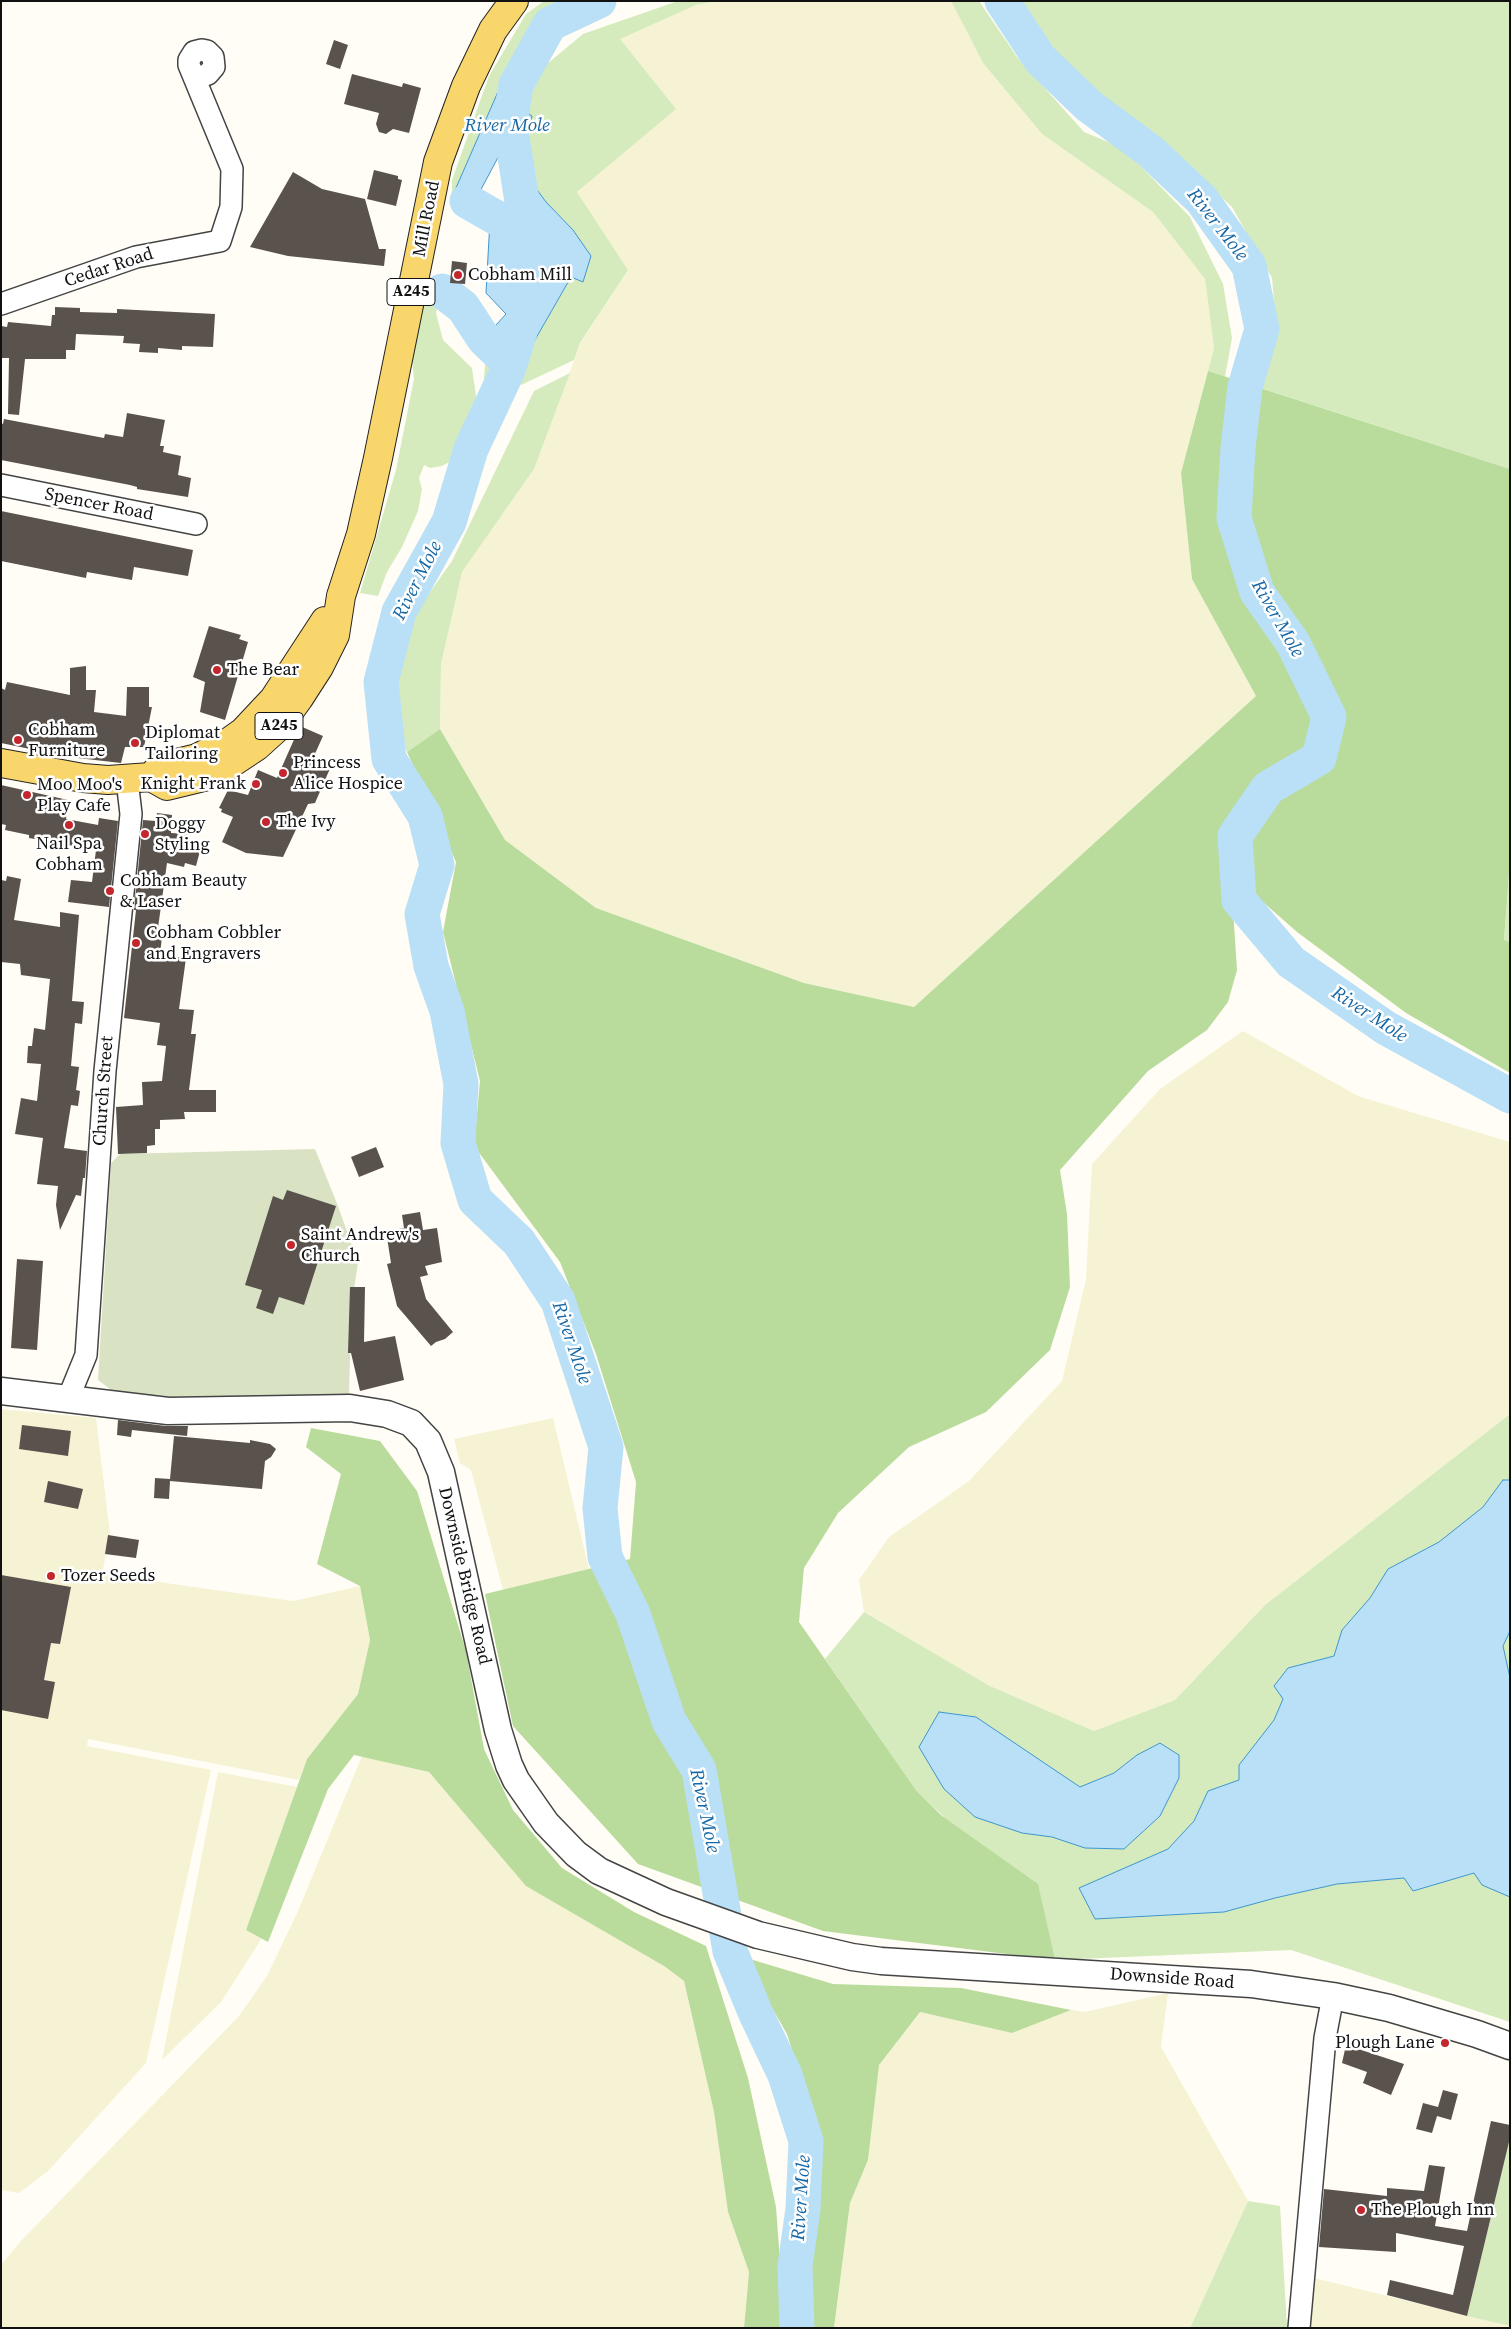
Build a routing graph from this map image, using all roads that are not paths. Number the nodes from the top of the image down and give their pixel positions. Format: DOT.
graph roads {
  1 [pos="514,1"];
  2 [pos="195,79"];
  3 [pos="1,304"];
  4 [pos="1,485"];
  5 [pos="196,524"];
  6 [pos="1,763"];
  7 [pos="139,779"];
  8 [pos="1,1391"];
  9 [pos="68,1399"];
  10 [pos="828,1952"];
  11 [pos="1333,1996"];
  12 [pos="1510,2046"];
  13 [pos="1299,2328"];
  1 -- 7 [label="main road, Mill Road / A245"];
  2 -- 3 [label="street, Cedar Road"];
  4 -- 5 [label="street, Spencer Road"];
  6 -- 7 [label="main road"];
  7 -- 9 [label="street, Church Street"];
  8 -- 9 [label="street, Downside Bridge Road"];
  9 -- 10 [label="street, Downside Bridge Road"];
  10 -- 11 [label="street, Downside Road"];
  11 -- 12 [label="street, Downside Road"];
  11 -- 13 [label="street"];
}
